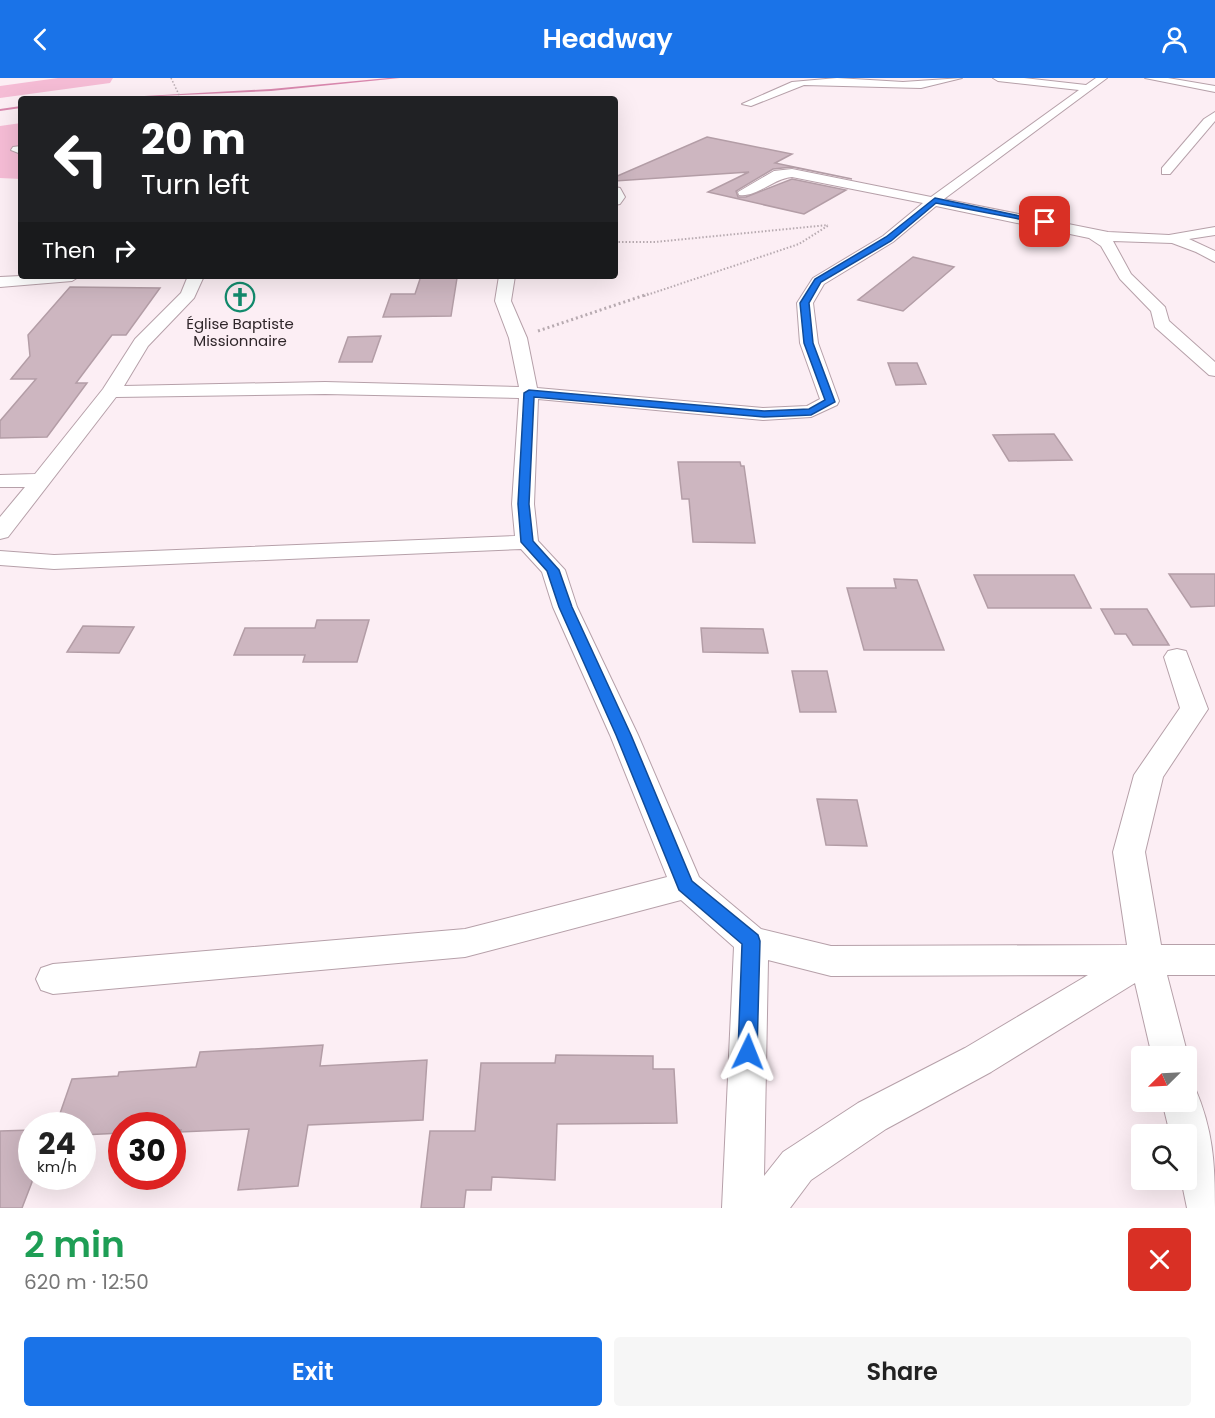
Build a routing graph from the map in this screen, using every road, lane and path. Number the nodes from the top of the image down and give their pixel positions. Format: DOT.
graph roads {
  1 [pos="171,78"];
  2 [pos="957,78"];
  3 [pos="998,78"];
  4 [pos="1102,78"];
  5 [pos="1150,78"];
  6 [pos="1043,80"];
  7 [pos="1086,88"];
  8 [pos="1215,89"];
  9 [pos="180,96"];
  10 [pos="747,104"];
  11 [pos="1215,115"];
  12 [pos="1166,171"];
  13 [pos="744,192"];
  14 [pos="935,200"];
  15 [pos="1215,231"];
  16 [pos="1093,234"];
  17 [pos="1160,238"];
  18 [pos="618,242"];
  19 [pos="1215,258"];
  20 [pos="49,279"];
  21 [pos="195,279"];
  22 [pos="507,279"];
  23 [pos="3,285"];
  24 [pos="518,338"];
  25 [pos="1215,371"];
  26 [pos="111,392"];
  27 [pos="529,393"];
  28 [pos="40,480"];
  29 [pos="0,481"];
  30 [pos="0,532"];
  31 [pos="527,542"];
  32 [pos="0,558"];
  33 [pos="1178,657"];
  34 [pos="686,885"];
  35 [pos="751,941"];
  36 [pos="1146,959"];
  37 [pos="1215,960"];
  38 [pos="53,979"];
  39 [pos="1168,1046"];
  40 [pos="1184,1112"];
  41 [pos="742,1208"];
  42 [pos="765,1208"];
  43 [pos="1209,1208"];
  1 -- 9 [label="path"];
  2 -- 10 [label="street"];
  3 -- 6 [label="street"];
  4 -- 7 [label="street"];
  5 -- 8 [label="street"];
  6 -- 7 [label="street"];
  7 -- 14 [label="street"];
  11 -- 12 [label="street"];
  13 -- 14 [label="street"];
  14 -- 16 [label="street"];
  14 -- 27 [label="street"];
  15 -- 17 [label="street"];
  16 -- 17 [label="street"];
  16 -- 25 [label="street"];
  17 -- 19 [label="street"];
  18 -- 24 [label="path"];
  20 -- 23 [label="street"];
  21 -- 26 [label="street"];
  22 -- 24 [label="street"];
  24 -- 27 [label="street"];
  26 -- 27 [label="street"];
  26 -- 28 [label="street"];
  27 -- 31 [label="street"];
  28 -- 29 [label="street"];
  28 -- 30 [label="street"];
  31 -- 32 [label="street"];
  31 -- 34 [label="street"];
  33 -- 36 [label="street"];
  34 -- 35 [label="street"];
  34 -- 38 [label="street"];
  35 -- 36 [label="street"];
  35 -- 41 [label="street"];
  36 -- 37 [label="street"];
  36 -- 39 [label="street"];
  36 -- 42 [label="street"];
  40 -- 43 [label="street"];
}
